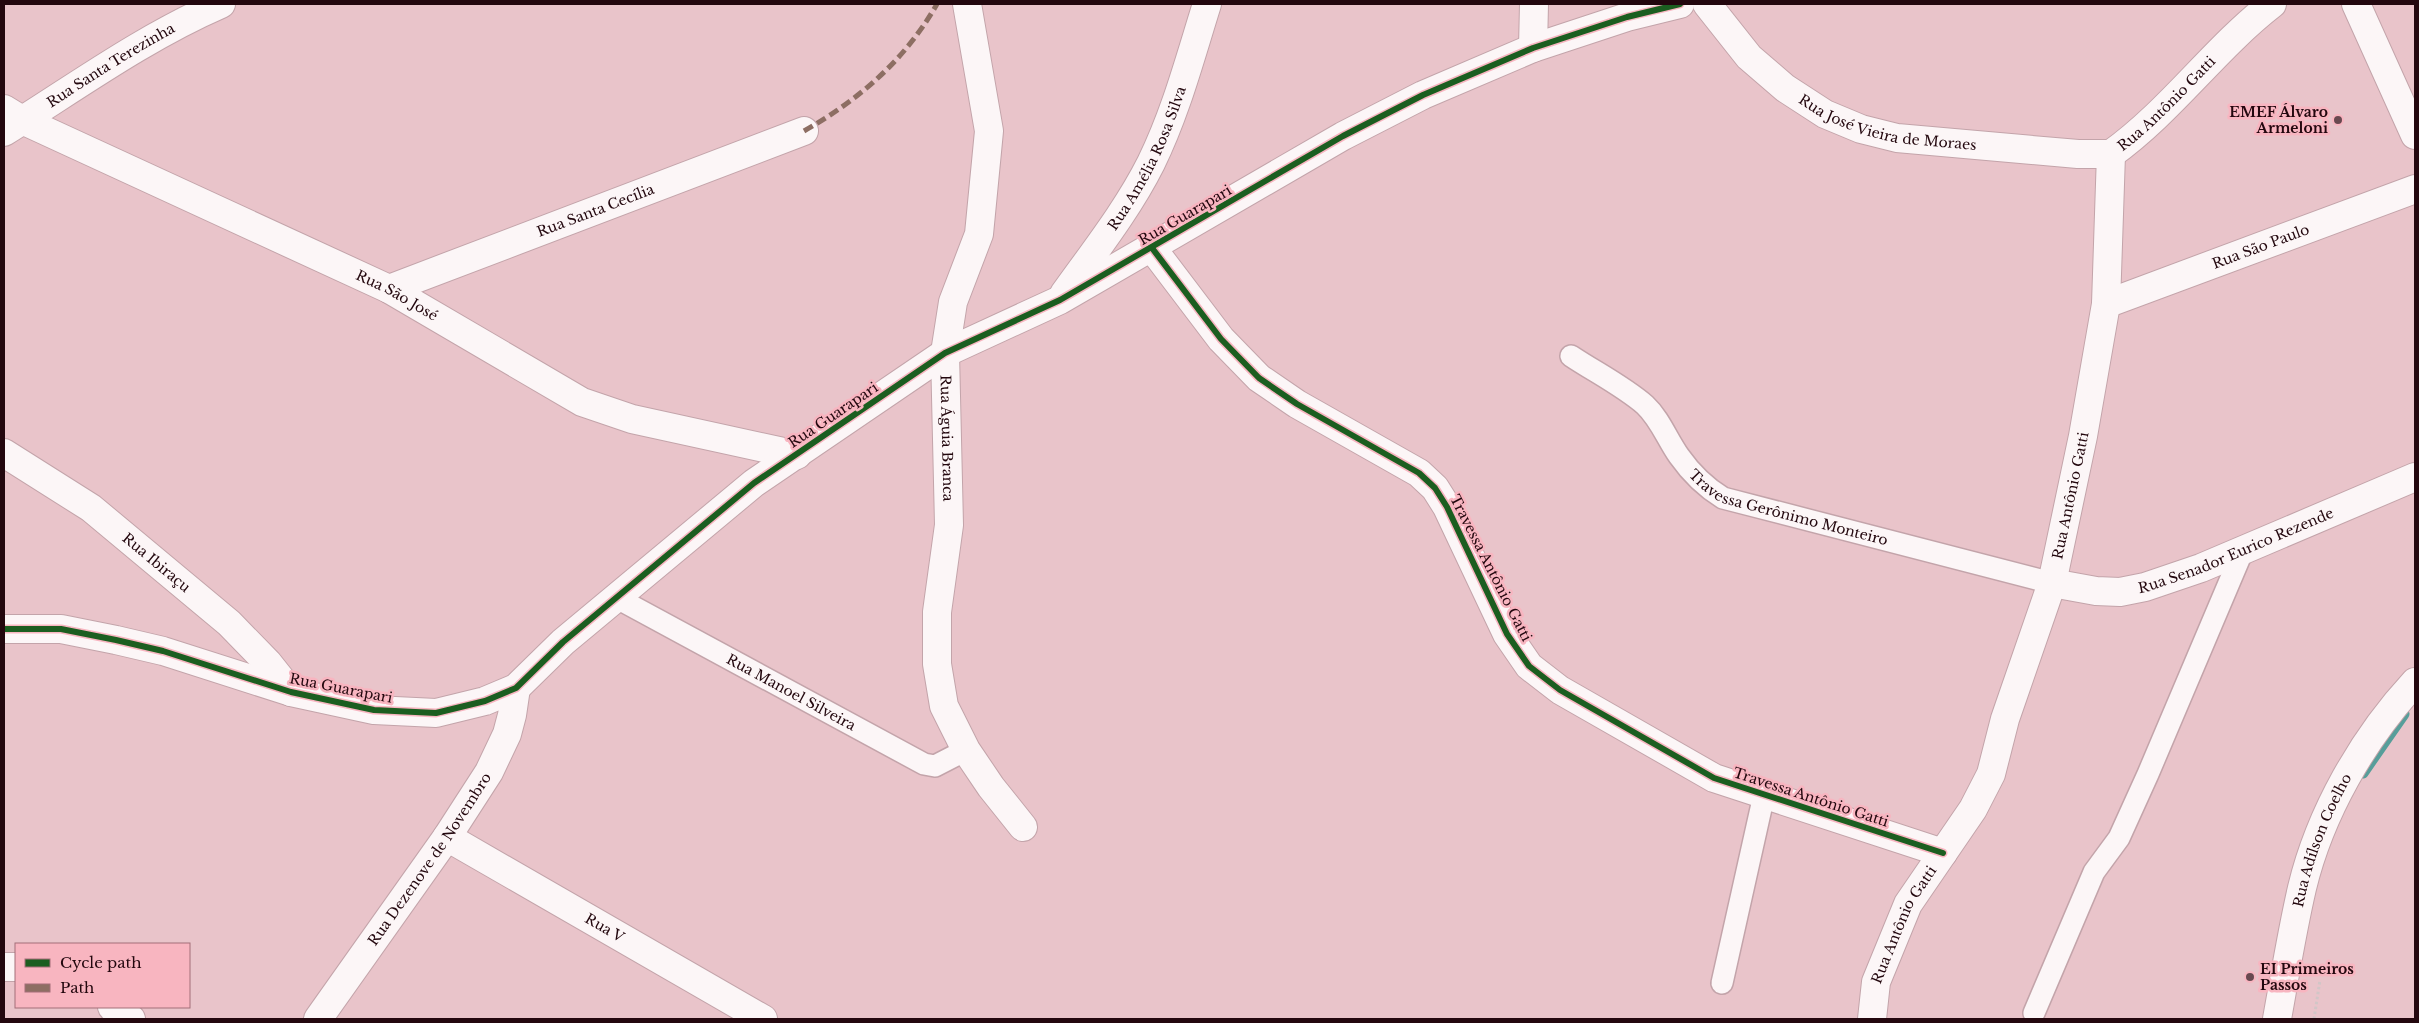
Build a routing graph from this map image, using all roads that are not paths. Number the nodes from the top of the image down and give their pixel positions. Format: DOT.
graph roads {
  1 [pos="221,4"];
  2 [pos="967,4"];
  3 [pos="1207,4"];
  4 [pos="1534,4"];
  5 [pos="1680,4"];
  6 [pos="1707,4"];
  7 [pos="2272,4"];
  8 [pos="2356,4"];
  9 [pos="1533,48"];
  10 [pos="10,120"];
  11 [pos="804,131"];
  12 [pos="2415,135"];
  13 [pos="2111,154"];
  14 [pos="2415,189"];
  15 [pos="1152,248"];
  16 [pos="388,289"];
  17 [pos="1060,300"];
  18 [pos="2106,304"];
  19 [pos="945,354"];
  20 [pos="1571,356"];
  21 [pos="4,453"];
  22 [pos="797,455"];
  23 [pos="2415,477"];
  24 [pos="2243,550"];
  25 [pos="2052,583"];
  26 [pos="616,598"];
  27 [pos="4,628"];
  28 [pos="2415,682"];
  29 [pos="516,688"];
  30 [pos="292,692"];
  31 [pos="966,750"];
  32 [pos="1764,795"];
  33 [pos="1023,827"];
  34 [pos="448,837"];
  35 [pos="1943,853"];
  36 [pos="1722,983"];
  37 [pos="114,1008"];
  38 [pos="2034,1013"];
  39 [pos="131,1019"];
  40 [pos="318,1019"];
  41 [pos="763,1019"];
  42 [pos="1872,1019"];
  43 [pos="2277,1019"];
  1 -- 10 [label="street, Rua Santa Terezinha"];
  2 -- 19 [label="street, Rua Águia Branca"];
  3 -- 17 [label="street, Rua Amélia Rosa Silva"];
  4 -- 9 [label="street"];
  5 -- 9 [label="street, Rua Guarapari"];
  6 -- 13 [label="street, Rua José Vieira de Moraes"];
  7 -- 13 [label="street, Rua Antônio Gatti"];
  8 -- 12 [label="street"];
  9 -- 15 [label="street, Rua Guarapari"];
  10 -- 16 [label="street, Rua São José"];
  11 -- 16 [label="street, Rua Santa Cecília"];
  13 -- 18 [label="street, Rua Antônio Gatti"];
  14 -- 18 [label="street, Rua São Paulo"];
  15 -- 17 [label="street, Rua Guarapari"];
  15 -- 32 [label="street, Travessa Antônio Gatti"];
  16 -- 22 [label="street, Rua São José"];
  17 -- 19 [label="street, Rua Guarapari"];
  18 -- 25 [label="street, Rua Antônio Gatti"];
  19 -- 22 [label="street, Rua Guarapari"];
  19 -- 31 [label="street, Rua Águia Branca"];
  20 -- 25 [label="lane, Travessa Gerônimo Monteiro"];
  21 -- 30 [label="street, Rua Ibiraçu"];
  22 -- 26 [label="street, Rua Guarapari"];
  23 -- 24 [label="street, Rua Senador Eurico Rezende"];
  24 -- 25 [label="street, Rua Senador Eurico Rezende"];
  24 -- 38 [label="lane"];
  25 -- 35 [label="street, Rua Antônio Gatti"];
  26 -- 29 [label="street, Rua Guarapari"];
  26 -- 31 [label="lane, Rua Manoel Silveira"];
  27 -- 30 [label="street, Rua Guarapari"];
  28 -- 43 [label="street, Rua Adílson Coelho"];
  29 -- 30 [label="street, Rua Guarapari"];
  29 -- 34 [label="street, Rua Dezenove de Novembro"];
  31 -- 33 [label="street, Rua Águia Branca"];
  32 -- 35 [label="street, Travessa Antônio Gatti"];
  32 -- 36 [label="lane"];
  34 -- 40 [label="street, Rua Dezenove de Novembro"];
  34 -- 41 [label="street, Rua V"];
  35 -- 42 [label="street, Rua Antônio Gatti"];
  37 -- 39 [label="street"];
}
